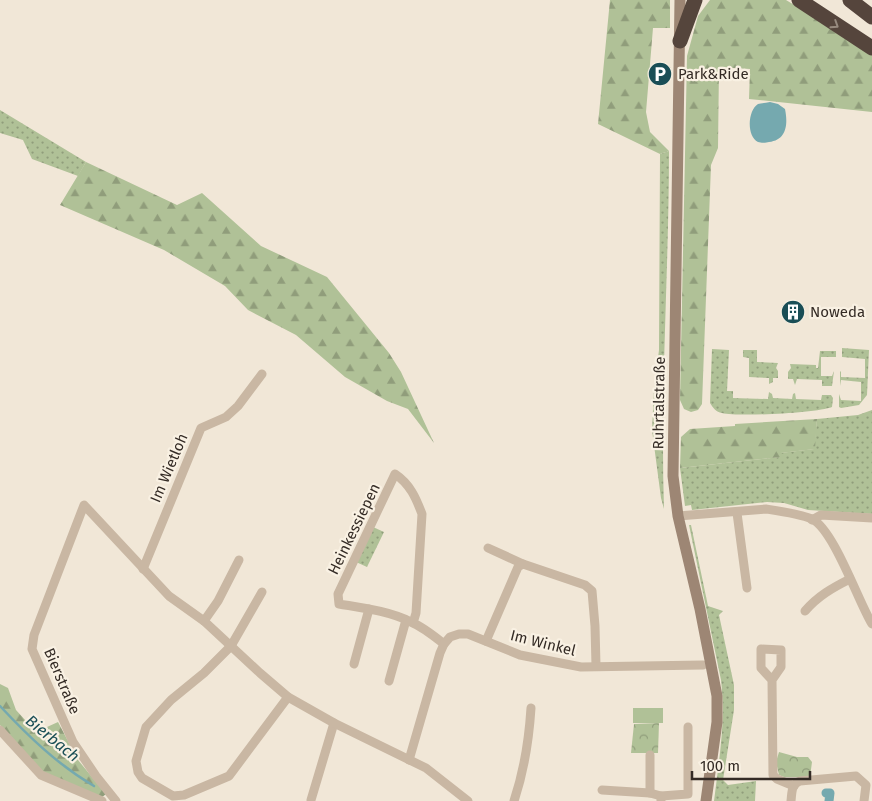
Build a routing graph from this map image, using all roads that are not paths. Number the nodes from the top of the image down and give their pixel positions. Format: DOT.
graph roads {
  1 [pos="680,0"];
  2 [pos="696,0"];
  3 [pos="799,0"];
  4 [pos="850,0"];
  5 [pos="872,17"];
  6 [pos="680,40"];
  7 [pos="872,48"];
  8 [pos="262,374"];
  9 [pos="738,513"];
  10 [pos="678,516"];
  11 [pos="872,518"];
  12 [pos="812,520"];
  13 [pos="488,548"];
  14 [pos="239,560"];
  15 [pos="523,564"];
  16 [pos="143,568"];
  17 [pos="850,579"];
  18 [pos="747,588"];
  19 [pos="262,592"];
  20 [pos="369,609"];
  21 [pos="805,611"];
  22 [pos="204,621"];
  23 [pos="410,621"];
  24 [pos="872,624"];
  25 [pos="486,640"];
  26 [pos="444,644"];
  27 [pos="231,646"];
  28 [pos="354,664"];
  29 [pos="703,665"];
  30 [pos="596,666"];
  31 [pos="772,680"];
  32 [pos="389,681"];
  33 [pos="288,697"];
  34 [pos="531,708"];
  35 [pos="334,723"];
  36 [pos="688,727"];
  37 [pos="0,730"];
  38 [pos="650,755"];
  39 [pos="409,760"];
  40 [pos="794,786"];
  41 [pos="602,790"];
  42 [pos="650,793"];
  43 [pos="613,796"];
  44 [pos="661,798"];
  45 [pos="311,800"];
  46 [pos="102,801"];
  47 [pos="116,801"];
  48 [pos="468,801"];
  49 [pos="514,801"];
  50 [pos="706,801"];
  51 [pos="791,801"];
  52 [pos="864,801"];
  1 -- 6 [label="main road, Ruhrtalstraße"];
  2 -- 6 [label="highway"];
  3 -- 7 [label="highway, one-way"];
  4 -- 5 [label="highway"];
  6 -- 10 [label="main road, Ruhrtalstraße"];
  8 -- 16 [label="street, Im Wietloh"];
  9 -- 10 [label="street"];
  9 -- 12 [label="street"];
  9 -- 18 [label="street"];
  10 -- 50 [label="main road, Ruhrtalstraße"];
  11 -- 12 [label="street"];
  12 -- 17 [label="street"];
  13 -- 15 [label="street"];
  14 -- 22 [label="street"];
  15 -- 25 [label="street"];
  15 -- 30 [label="street"];
  16 -- 22 [label="street"];
  16 -- 47 [label="street, Bierstraße"];
  17 -- 21 [label="street"];
  17 -- 24 [label="street"];
  19 -- 27 [label="street"];
  20 -- 23 [label="street"];
  20 -- 23 [label="street, Heinkessiepen"];
  20 -- 28 [label="street"];
  22 -- 27 [label="street"];
  23 -- 26 [label="street"];
  23 -- 32 [label="street"];
  25 -- 26 [label="street, Im Winkel"];
  25 -- 30 [label="street, Im Winkel"];
  26 -- 39 [label="street"];
  27 -- 33 [label="street"];
  27 -- 33 [label="street"];
  29 -- 30 [label="street, Im Winkel"];
  31 -- 40 [label="street"];
  33 -- 35 [label="street"];
  34 -- 49 [label="street"];
  35 -- 39 [label="street"];
  35 -- 45 [label="street"];
  36 -- 44 [label="street"];
  37 -- 46 [label="street"];
  38 -- 42 [label="street"];
  39 -- 48 [label="street"];
  40 -- 51 [label="street"];
  40 -- 52 [label="street"];
  41 -- 43 [label="street"];
  42 -- 43 [label="street"];
  42 -- 44 [label="street"];
}
